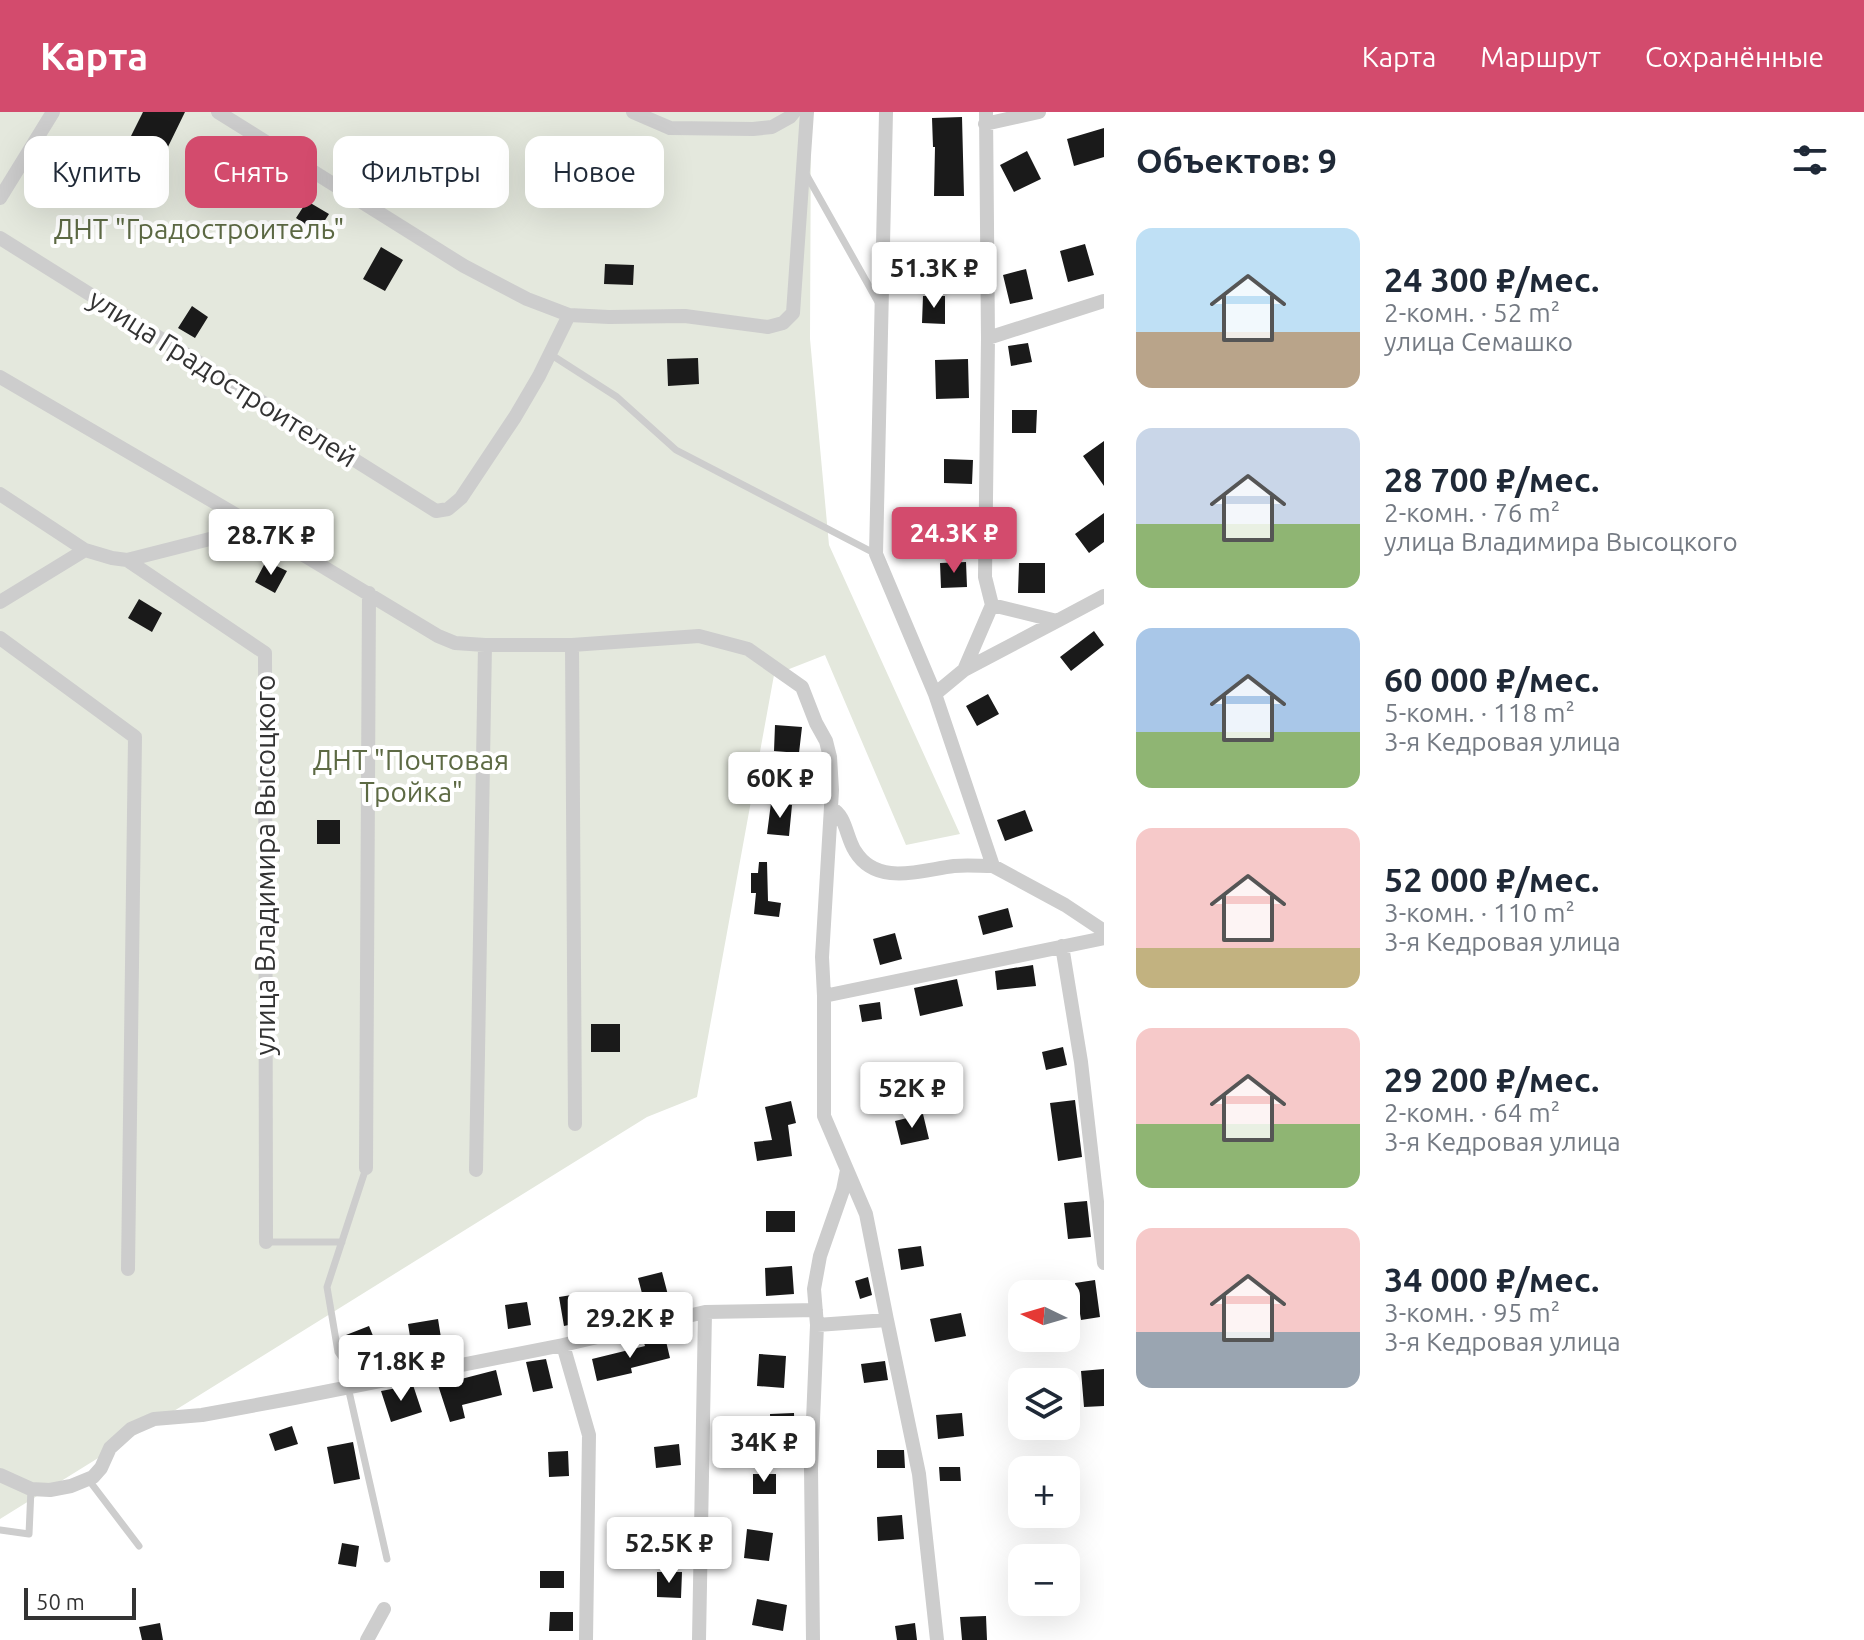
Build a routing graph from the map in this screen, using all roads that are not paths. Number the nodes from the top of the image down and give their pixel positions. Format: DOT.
graph roads {
  1 [pos="53,112"];
  2 [pos="218,112"];
  3 [pos="633,112"];
  4 [pos="794,112"];
  5 [pos="807,112"];
  6 [pos="886,112"];
  7 [pos="1039,112"];
  8 [pos="986,118"];
  9 [pos="803,168"];
  10 [pos="0,198"];
  11 [pos="0,238"];
  12 [pos="1104,301"];
  13 [pos="881,308"];
  14 [pos="569,315"];
  15 [pos="988,338"];
  16 [pos="550,354"];
  17 [pos="0,377"];
  18 [pos="0,494"];
  19 [pos="257,527"];
  20 [pos="85,550"];
  21 [pos="876,554"];
  22 [pos="127,560"];
  23 [pos="369,593"];
  24 [pos="1104,596"];
  25 [pos="0,602"];
  26 [pos="992,605"];
  27 [pos="1057,621"];
  28 [pos="0,638"];
  29 [pos="485,645"];
  30 [pos="572,645"];
  31 [pos="964,670"];
  32 [pos="935,694"];
  33 [pos="831,808"];
  34 [pos="993,866"];
  35 [pos="1104,931"];
  36 [pos="1104,938"];
  37 [pos="1062,946"];
  38 [pos="824,996"];
  39 [pos="575,1124"];
  40 [pos="366,1168"];
  41 [pos="847,1169"];
  42 [pos="476,1170"];
  43 [pos="266,1242"];
  44 [pos="342,1242"];
  45 [pos="1104,1263"];
  46 [pos="128,1269"];
  47 [pos="816,1310"];
  48 [pos="705,1312"];
  49 [pos="887,1320"];
  50 [pos="817,1325"];
  51 [pos="563,1345"];
  52 [pos="355,1386"];
  53 [pos="0,1475"];
  54 [pos="88,1479"];
  55 [pos="31,1489"];
  56 [pos="0,1530"];
  57 [pos="139,1546"];
  58 [pos="387,1559"];
  59 [pos="384,1609"];
  60 [pos="367,1640"];
  61 [pos="586,1640"];
  62 [pos="699,1640"];
  63 [pos="813,1640"];
  64 [pos="937,1640"];
  1 -- 10 [label="street"];
  2 -- 14 [label="street"];
  3 -- 4 [label="street"];
  5 -- 9 [label="street"];
  6 -- 13 [label="street"];
  7 -- 8 [label="street"];
  8 -- 15 [label="street"];
  9 -- 13 [label="lane"];
  9 -- 14 [label="street"];
  11 -- 16 [label="street, улица Градостроителей"];
  12 -- 15 [label="street"];
  13 -- 21 [label="street"];
  14 -- 16 [label="street"];
  15 -- 26 [label="street"];
  16 -- 21 [label="lane"];
  17 -- 19 [label="street"];
  18 -- 20 [label="street, улица Владимира Высоцкого"];
  19 -- 22 [label="street, улица Владимира Высоцкого"];
  19 -- 23 [label="street"];
  20 -- 22 [label="street, улица Владимира Высоцкого"];
  20 -- 25 [label="street"];
  21 -- 32 [label="street"];
  22 -- 43 [label="street, улица Владимира Высоцкого"];
  23 -- 29 [label="street"];
  23 -- 40 [label="street"];
  24 -- 27 [label="street"];
  26 -- 27 [label="street"];
  26 -- 31 [label="street"];
  27 -- 31 [label="street"];
  28 -- 46 [label="street"];
  29 -- 30 [label="street"];
  29 -- 42 [label="street"];
  30 -- 33 [label="street"];
  30 -- 39 [label="street"];
  31 -- 32 [label="street"];
  32 -- 34 [label="street"];
  33 -- 34 [label="street"];
  33 -- 38 [label="street"];
  34 -- 35 [label="street"];
  36 -- 37 [label="street"];
  37 -- 38 [label="street"];
  37 -- 45 [label="street"];
  38 -- 41 [label="street"];
  40 -- 44 [label="lane"];
  41 -- 47 [label="street"];
  41 -- 49 [label="street"];
  43 -- 44 [label="lane"];
  44 -- 52 [label="lane"];
  47 -- 48 [label="street"];
  47 -- 50 [label="street"];
  48 -- 51 [label="street"];
  48 -- 62 [label="street"];
  49 -- 50 [label="street"];
  49 -- 64 [label="street"];
  50 -- 63 [label="street"];
  51 -- 52 [label="street"];
  51 -- 61 [label="street"];
  52 -- 54 [label="street"];
  52 -- 58 [label="lane"];
  53 -- 55 [label="street"];
  54 -- 55 [label="street"];
  54 -- 57 [label="lane"];
  55 -- 56 [label="lane"];
  59 -- 60 [label="street"];
}
